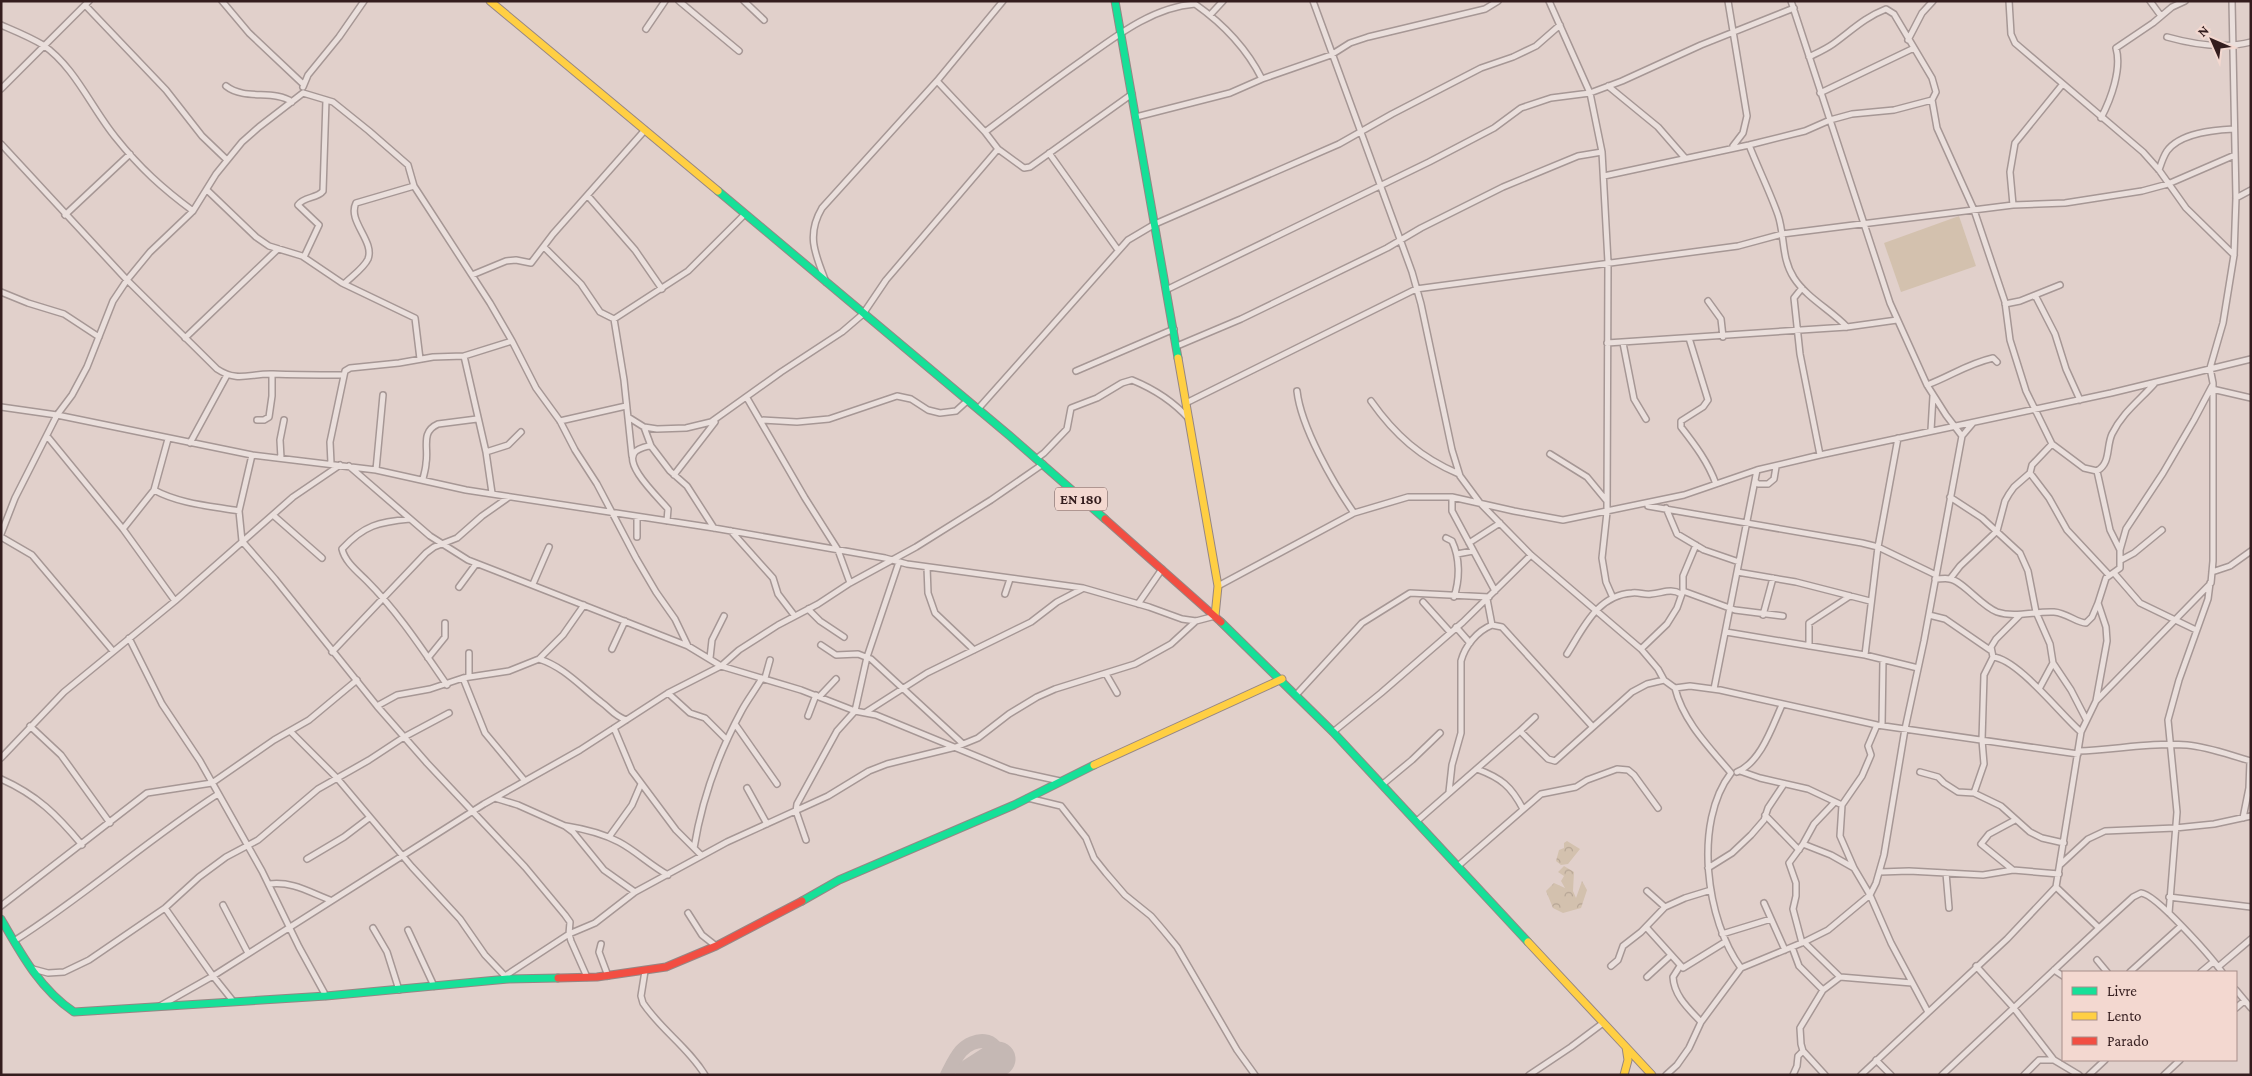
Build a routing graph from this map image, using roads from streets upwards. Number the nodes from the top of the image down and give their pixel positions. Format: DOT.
graph roads {
  1 [pos="222,1"];
  2 [pos="364,1"];
  3 [pos="490,1"];
  4 [pos="665,1"];
  5 [pos="678,1"];
  6 [pos="744,1"];
  7 [pos="1003,1"];
  8 [pos="1115,1"];
  9 [pos="1223,1"];
  10 [pos="1312,1"];
  11 [pos="1498,1"];
  12 [pos="1549,1"];
  13 [pos="1728,1"];
  14 [pos="1791,1"];
  15 [pos="1934,1"];
  16 [pos="2009,1"];
  17 [pos="2150,1"];
  18 [pos="2185,1"];
  19 [pos="2232,1"];
  20 [pos="87,3"];
  21 [pos="1794,8"];
  22 [pos="1210,15"];
  23 [pos="2160,16"];
  24 [pos="764,20"];
  25 [pos="1,25"];
  26 [pos="1560,25"];
  27 [pos="646,29"];
  28 [pos="1121,32"];
  29 [pos="1733,32"];
  30 [pos="2167,36"];
  31 [pos="1908,40"];
  32 [pos="2251,42"];
  33 [pos="2233,44"];
  34 [pos="44,46"];
  35 [pos="1914,48"];
  36 [pos="739,51"];
  37 [pos="1331,55"];
  38 [pos="1809,57"];
  39 [pos="1262,79"];
  40 [pos="937,81"];
  41 [pos="303,84"];
  42 [pos="2062,85"];
  43 [pos="226,86"];
  44 [pos="1608,86"];
  45 [pos="1,89"];
  46 [pos="303,93"];
  47 [pos="1590,93"];
  48 [pos="1820,93"];
  49 [pos="1132,94"];
  50 [pos="326,100"];
  51 [pos="1932,100"];
  52 [pos="292,102"];
  53 [pos="1136,117"];
  54 [pos="2101,118"];
  55 [pos="1830,120"];
  56 [pos="2234,129"];
  57 [pos="645,130"];
  58 [pos="985,132"];
  59 [pos="1360,133"];
  60 [pos="1,144"];
  61 [pos="1749,145"];
  62 [pos="1732,147"];
  63 [pos="998,149"];
  64 [pos="1602,152"];
  65 [pos="1049,153"];
  66 [pos="130,154"];
  67 [pos="2235,155"];
  68 [pos="1685,158"];
  69 [pos="226,160"];
  70 [pos="2159,170"];
  71 [pos="1604,176"];
  72 [pos="2168,184"];
  73 [pos="414,186"];
  74 [pos="1380,186"];
  75 [pos="207,190"];
  76 [pos="2251,190"];
  77 [pos="588,196"];
  78 [pos="2236,198"];
  79 [pos="2013,205"];
  80 [pos="1974,210"];
  81 [pos="193,211"];
  82 [pos="745,214"];
  83 [pos="65,215"];
  84 [pos="1155,224"];
  85 [pos="1866,224"];
  86 [pos="1782,234"];
  87 [pos="1402,241"];
  88 [pos="544,247"];
  89 [pos="278,248"];
  90 [pos="1118,250"];
  91 [pos="2234,255"];
  92 [pos="304,257"];
  93 [pos="1608,262"];
  94 [pos="472,275"];
  95 [pos="127,280"];
  96 [pos="827,282"];
  97 [pos="344,284"];
  98 [pos="2060,285"];
  99 [pos="1802,288"];
  100 [pos="662,289"];
  101 [pos="1416,289"];
  102 [pos="1166,290"];
  103 [pos="1,292"];
  104 [pos="2035,295"];
  105 [pos="1708,301"];
  106 [pos="2005,304"];
  107 [pos="863,314"];
  108 [pos="614,319"];
  109 [pos="1897,320"];
  110 [pos="1846,327"];
  111 [pos="1174,329"];
  112 [pos="1797,330"];
  113 [pos="99,337"];
  114 [pos="1723,337"];
  115 [pos="185,338"];
  116 [pos="1689,338"];
  117 [pos="512,341"];
  118 [pos="1607,343"];
  119 [pos="1623,343"];
  120 [pos="1177,346"];
  121 [pos="464,356"];
  122 [pos="420,359"];
  123 [pos="2251,359"];
  124 [pos="1997,362"];
  125 [pos="2210,368"];
  126 [pos="1076,371"];
  127 [pos="272,374"];
  128 [pos="227,375"];
  129 [pos="343,375"];
  130 [pos="2155,383"];
  131 [pos="1927,385"];
  132 [pos="2213,386"];
  133 [pos="1297,392"];
  134 [pos="383,395"];
  135 [pos="1933,396"];
  136 [pos="747,398"];
  137 [pos="2251,398"];
  138 [pos="2080,400"];
  139 [pos="967,401"];
  140 [pos="1371,401"];
  141 [pos="1186,403"];
  142 [pos="626,406"];
  143 [pos="1,407"];
  144 [pos="978,408"];
  145 [pos="2035,409"];
  146 [pos="57,415"];
  147 [pos="628,417"];
  148 [pos="477,419"];
  149 [pos="1189,419"];
  150 [pos="1646,419"];
  151 [pos="257,420"];
  152 [pos="284,420"];
  153 [pos="717,420"];
  154 [pos="761,420"];
  155 [pos="560,421"];
  156 [pos="1974,423"];
  157 [pos="1953,426"];
  158 [pos="644,427"];
  159 [pos="1931,430"];
  160 [pos="521,432"];
  161 [pos="47,436"];
  162 [pos="1962,436"];
  163 [pos="1898,438"];
  164 [pos="168,439"];
  165 [pos="190,443"];
  166 [pos="2052,444"];
  167 [pos="651,446"];
  168 [pos="486,452"];
  169 [pos="1550,454"];
  170 [pos="252,455"];
  171 [pos="1820,455"];
  172 [pos="632,456"];
  173 [pos="281,458"];
  174 [pos="1036,458"];
  175 [pos="331,463"];
  176 [pos="1043,464"];
  177 [pos="340,465"];
  178 [pos="349,466"];
  179 [pos="1776,467"];
  180 [pos="376,470"];
  181 [pos="1757,470"];
  182 [pos="2097,472"];
  183 [pos="2030,473"];
  184 [pos="1459,474"];
  185 [pos="674,475"];
  186 [pos="423,479"];
  187 [pos="1755,480"];
  188 [pos="1716,484"];
  189 [pos="154,490"];
  190 [pos="492,493"];
  191 [pos="509,497"];
  192 [pos="1452,497"];
  193 [pos="1950,497"];
  194 [pos="1606,500"];
  195 [pos="1480,503"];
  196 [pos="1643,505"];
  197 [pos="1666,508"];
  198 [pos="239,511"];
  199 [pos="1606,512"];
  200 [pos="1354,513"];
  201 [pos="614,514"];
  202 [pos="272,515"];
  203 [pos="637,516"];
  204 [pos="410,519"];
  205 [pos="667,521"];
  206 [pos="1500,523"];
  207 [pos="1747,524"];
  208 [pos="714,528"];
  209 [pos="122,529"];
  210 [pos="2162,530"];
  211 [pos="731,531"];
  212 [pos="1997,531"];
  213 [pos="1,535"];
  214 [pos="637,537"];
  215 [pos="1446,538"];
  216 [pos="242,542"];
  217 [pos="1469,543"];
  218 [pos="441,545"];
  219 [pos="1696,545"];
  220 [pos="549,547"];
  221 [pos="1878,547"];
  222 [pos="838,550"];
  223 [pos="2120,550"];
  224 [pos="1473,551"];
  225 [pos="2251,551"];
  226 [pos="1458,554"];
  227 [pos="1531,554"];
  228 [pos="322,558"];
  229 [pos="892,560"];
  230 [pos="2121,560"];
  231 [pos="899,562"];
  232 [pos="1739,562"];
  233 [pos="476,564"];
  234 [pos="927,567"];
  235 [pos="1162,569"];
  236 [pos="1737,572"];
  237 [pos="2212,572"];
  238 [pos="2111,574"];
  239 [pos="1935,577"];
  240 [pos="1773,578"];
  241 [pos="1010,579"];
  242 [pos="1950,579"];
  243 [pos="850,583"];
  244 [pos="2210,583"];
  245 [pos="533,584"];
  246 [pos="1218,586"];
  247 [pos="459,587"];
  248 [pos="1083,588"];
  249 [pos="1495,591"];
  250 [pos="1682,593"];
  251 [pos="1005,594"];
  252 [pos="1850,596"];
  253 [pos="1454,597"];
  254 [pos="1488,598"];
  255 [pos="1613,598"];
  256 [pos="382,600"];
  257 [pos="175,601"];
  258 [pos="1870,601"];
  259 [pos="1423,602"];
  260 [pos="2098,603"];
  261 [pos="1138,604"];
  262 [pos="584,605"];
  263 [pos="1729,607"];
  264 [pos="808,609"];
  265 [pos="1596,609"];
  266 [pos="2036,612"];
  267 [pos="794,615"];
  268 [pos="1763,615"];
  269 [pos="2020,615"];
  270 [pos="724,616"];
  271 [pos="1215,616"];
  272 [pos="1783,616"];
  273 [pos="1929,616"];
  274 [pos="2175,618"];
  275 [pos="625,621"];
  276 [pos="1196,621"];
  277 [pos="445,623"];
  278 [pos="1492,624"];
  279 [pos="1456,628"];
  280 [pos="2196,630"];
  281 [pos="1450,632"];
  282 [pos="1726,632"];
  283 [pos="844,637"];
  284 [pos="129,638"];
  285 [pos="1470,643"];
  286 [pos="821,644"];
  287 [pos="688,646"];
  288 [pos="1809,646"];
  289 [pos="612,649"];
  290 [pos="1641,649"];
  291 [pos="974,650"];
  292 [pos="1990,650"];
  293 [pos="113,651"];
  294 [pos="332,652"];
  295 [pos="469,653"];
  296 [pos="1567,654"];
  297 [pos="1865,655"];
  298 [pos="867,657"];
  299 [pos="1993,657"];
  300 [pos="428,658"];
  301 [pos="539,658"];
  302 [pos="710,658"];
  303 [pos="770,660"];
  304 [pos="1883,660"];
  305 [pos="2053,663"];
  306 [pos="721,666"];
  307 [pos="1918,668"];
  308 [pos="1106,674"];
  309 [pos="466,677"];
  310 [pos="763,678"];
  311 [pos="836,679"];
  312 [pos="357,680"];
  313 [pos="1282,680"];
  314 [pos="1664,680"];
  315 [pos="447,684"];
  316 [pos="1675,688"];
  317 [pos="903,689"];
  318 [pos="1714,689"];
  319 [pos="2039,689"];
  320 [pos="668,693"];
  321 [pos="1117,693"];
  322 [pos="1296,694"];
  323 [pos="818,696"];
  324 [pos="2096,701"];
  325 [pos="1782,705"];
  326 [pos="377,706"];
  327 [pos="854,711"];
  328 [pos="866,712"];
  329 [pos="449,713"];
  330 [pos="808,716"];
  331 [pos="1536,717"];
  332 [pos="2086,719"];
  333 [pos="626,720"];
  334 [pos="735,724"];
  335 [pos="1880,725"];
  336 [pos="30,726"];
  337 [pos="1592,726"];
  338 [pos="614,728"];
  339 [pos="1905,729"];
  340 [pos="1520,731"];
  341 [pos="292,732"];
  342 [pos="1333,732"];
  343 [pos="2081,732"];
  344 [pos="1440,733"];
  345 [pos="404,737"];
  346 [pos="727,740"];
  347 [pos="1982,740"];
  348 [pos="964,744"];
  349 [pos="2169,744"];
  350 [pos="956,747"];
  351 [pos="2078,753"];
  352 [pos="1,758"];
  353 [pos="2250,761"];
  354 [pos="1477,769"];
  355 [pos="1740,771"];
  356 [pos="1920,772"];
  357 [pos="1731,773"];
  358 [pos="337,778"];
  359 [pos="1,779"];
  360 [pos="525,781"];
  361 [pos="1060,781"];
  362 [pos="212,783"];
  363 [pos="641,784"];
  364 [pos="777,784"];
  365 [pos="1383,784"];
  366 [pos="1784,784"];
  367 [pos="747,788"];
  368 [pos="1449,792"];
  369 [pos="1974,792"];
  370 [pos="218,794"];
  371 [pos="495,798"];
  372 [pos="1028,798"];
  373 [pos="1834,803"];
  374 [pos="1842,806"];
  375 [pos="1658,808"];
  376 [pos="1523,809"];
  377 [pos="796,811"];
  378 [pos="474,812"];
  379 [pos="1765,814"];
  380 [pos="2251,816"];
  381 [pos="369,818"];
  382 [pos="2243,818"];
  383 [pos="1417,820"];
  384 [pos="2015,820"];
  385 [pos="110,823"];
  386 [pos="767,824"];
  387 [pos="565,826"];
  388 [pos="2175,828"];
  389 [pos="609,837"];
  390 [pos="806,840"];
  391 [pos="2064,843"];
  392 [pos="82,844"];
  393 [pos="1803,844"];
  394 [pos="246,846"];
  395 [pos="694,848"];
  396 [pos="1799,850"];
  397 [pos="701,855"];
  398 [pos="403,856"];
  399 [pos="307,859"];
  400 [pos="2060,865"];
  401 [pos="1458,866"];
  402 [pos="1708,868"];
  403 [pos="1854,868"];
  404 [pos="2013,870"];
  405 [pos="1880,872"];
  406 [pos="1946,873"];
  407 [pos="2059,874"];
  408 [pos="668,875"];
  409 [pos="269,884"];
  410 [pos="2056,887"];
  411 [pos="1711,890"];
  412 [pos="1647,891"];
  413 [pos="635,892"];
  414 [pos="1870,895"];
  415 [pos="2169,896"];
  416 [pos="330,900"];
  417 [pos="1764,903"];
  418 [pos="223,905"];
  419 [pos="1,906"];
  420 [pos="1665,907"];
  421 [pos="2251,907"];
  422 [pos="165,908"];
  423 [pos="1949,908"];
  424 [pos="688,913"];
  425 [pos="2169,913"];
  426 [pos="1,919"];
  427 [pos="1771,919"];
  428 [pos="2181,926"];
  429 [pos="1646,927"];
  430 [pos="290,928"];
  431 [pos="373,928"];
  432 [pos="2099,928"];
  433 [pos="408,930"];
  434 [pos="569,934"];
  435 [pos="1722,934"];
  436 [pos="2251,939"];
  437 [pos="14,941"];
  438 [pos="1725,942"];
  439 [pos="1803,943"];
  440 [pos="601,944"];
  441 [pos="716,946"];
  442 [pos="1792,948"];
  443 [pos="1785,950"];
  444 [pos="248,953"];
  445 [pos="1671,955"];
  446 [pos="2097,960"];
  447 [pos="2213,962"];
  448 [pos="1611,966"];
  449 [pos="1680,966"];
  450 [pos="1976,966"];
  451 [pos="1741,968"];
  452 [pos="33,969"];
  453 [pos="2054,970"];
  454 [pos="2220,970"];
  455 [pos="645,971"];
  456 [pos="2106,971"];
  457 [pos="2131,971"];
  458 [pos="2202,971"];
  459 [pos="2062,975"];
  460 [pos="213,976"];
  461 [pos="608,976"];
  462 [pos="507,977"];
  463 [pos="587,977"];
  464 [pos="1647,977"];
  465 [pos="1840,977"];
  466 [pos="1912,983"];
  467 [pos="434,986"];
  468 [pos="399,990"];
  469 [pos="1823,990"];
  470 [pos="2237,991"];
  471 [pos="326,996"];
  472 [pos="2244,1000"];
  473 [pos="234,1001"];
  474 [pos="158,1007"];
  475 [pos="2237,1007"];
  476 [pos="2013,1008"];
  477 [pos="2251,1008"];
  478 [pos="1928,1012"];
  479 [pos="1701,1022"];
  480 [pos="1603,1023"];
  481 [pos="1626,1047"];
  482 [pos="1803,1051"];
  483 [pos="1876,1060"];
  484 [pos="2054,1060"];
  485 [pos="2104,1061"];
  486 [pos="2179,1061"];
  487 [pos="705,1075"];
  488 [pos="1255,1075"];
  489 [pos="1529,1075"];
  490 [pos="1624,1075"];
  491 [pos="1652,1075"];
  492 [pos="1666,1075"];
  493 [pos="1793,1075"];
  494 [pos="1825,1075"];
  495 [pos="1860,1075"];
  496 [pos="1891,1075"];
  497 [pos="1942,1075"];
  498 [pos="2024,1075"];
  499 [pos="2079,1075"];
  500 [pos="2089,1075"];
  501 [pos="2164,1075"];
  1 -- 41 [label="street"];
  2 -- 41 [label="street"];
  3 -- 57 [label="street, EN 180"];
  4 -- 27 [label="street"];
  5 -- 36 [label="street"];
  6 -- 24 [label="street"];
  7 -- 40 [label="street"];
  8 -- 28 [label="street"];
  9 -- 22 [label="street"];
  10 -- 37 [label="street"];
  11 -- 37 [label="street"];
  12 -- 26 [label="street"];
  13 -- 29 [label="street"];
  14 -- 21 [label="street"];
  15 -- 31 [label="street"];
  16 -- 42 [label="street"];
  17 -- 23 [label="street"];
  18 -- 23 [label="street"];
  19 -- 33 [label="street"];
  20 -- 34 [label="street"];
  20 -- 69 [label="street"];
  21 -- 29 [label="street"];
  21 -- 38 [label="street"];
  22 -- 28 [label="street"];
  22 -- 39 [label="street"];
  23 -- 54 [label="street"];
  25 -- 34 [label="street"];
  26 -- 47 [label="street"];
  26 -- 59 [label="street"];
  28 -- 49 [label="street"];
  28 -- 58 [label="street"];
  29 -- 44 [label="street"];
  29 -- 62 [label="street"];
  30 -- 33 [label="street"];
  31 -- 35 [label="street"];
  31 -- 38 [label="street"];
  32 -- 33 [label="street"];
  33 -- 56 [label="street"];
  34 -- 45 [label="street"];
  34 -- 66 [label="street"];
  35 -- 48 [label="street"];
  35 -- 51 [label="street"];
  37 -- 39 [label="street"];
  37 -- 59 [label="street"];
  38 -- 48 [label="street"];
  39 -- 53 [label="street"];
  40 -- 58 [label="street"];
  40 -- 96 [label="street"];
  41 -- 46 [label="street"];
  42 -- 54 [label="street"];
  42 -- 79 [label="street"];
  43 -- 52 [label="street"];
  44 -- 47 [label="street"];
  44 -- 68 [label="street"];
  46 -- 50 [label="street"];
  46 -- 52 [label="street"];
  47 -- 64 [label="street"];
  47 -- 74 [label="street"];
  48 -- 55 [label="street"];
  49 -- 53 [label="street"];
  49 -- 65 [label="street"];
  50 -- 73 [label="street"];
  50 -- 92 [label="street"];
  51 -- 55 [label="street"];
  51 -- 80 [label="street"];
  52 -- 69 [label="street"];
  53 -- 84 [label="street"];
  54 -- 70 [label="street"];
  55 -- 61 [label="street"];
  55 -- 85 [label="street"];
  56 -- 67 [label="street"];
  56 -- 70 [label="street"];
  57 -- 77 [label="street"];
  57 -- 82 [label="street, EN 180"];
  58 -- 63 [label="street"];
  59 -- 74 [label="street"];
  59 -- 84 [label="street"];
  60 -- 83 [label="street"];
  61 -- 62 [label="street"];
  61 -- 86 [label="street"];
  62 -- 68 [label="street"];
  63 -- 65 [label="street"];
  63 -- 107 [label="street"];
  64 -- 71 [label="street"];
  64 -- 87 [label="street"];
  65 -- 90 [label="street"];
  66 -- 81 [label="street"];
  66 -- 83 [label="street"];
  67 -- 72 [label="street"];
  67 -- 78 [label="street"];
  68 -- 71 [label="street"];
  69 -- 75 [label="street"];
  70 -- 72 [label="street"];
  71 -- 93 [label="street"];
  72 -- 79 [label="street"];
  72 -- 91 [label="street"];
  73 -- 94 [label="street"];
  73 -- 97 [label="street"];
  74 -- 87 [label="street"];
  74 -- 102 [label="street"];
  75 -- 81 [label="street"];
  75 -- 89 [label="street"];
  76 -- 78 [label="street"];
  77 -- 88 [label="street"];
  77 -- 100 [label="street"];
  78 -- 91 [label="street"];
  79 -- 80 [label="street"];
  80 -- 85 [label="street"];
  80 -- 106 [label="street"];
  81 -- 95 [label="street"];
  82 -- 96 [label="street, EN 180"];
  82 -- 100 [label="street"];
  83 -- 95 [label="street"];
  84 -- 90 [label="street"];
  84 -- 102 [label="street"];
  85 -- 86 [label="street"];
  85 -- 109 [label="street"];
  86 -- 93 [label="street"];
  86 -- 99 [label="street"];
  87 -- 101 [label="street"];
  87 -- 120 [label="street"];
  88 -- 94 [label="street"];
  88 -- 108 [label="street"];
  89 -- 92 [label="street"];
  89 -- 115 [label="street"];
  90 -- 144 [label="street"];
  91 -- 125 [label="street"];
  92 -- 97 [label="street"];
  93 -- 101 [label="street"];
  93 -- 118 [label="street"];
  94 -- 117 [label="street"];
  95 -- 113 [label="street"];
  95 -- 115 [label="street"];
  96 -- 107 [label="street, EN 180"];
  97 -- 122 [label="street"];
  98 -- 104 [label="street"];
  99 -- 110 [label="street"];
  99 -- 112 [label="street"];
  100 -- 108 [label="street"];
  101 -- 141 [label="street"];
  101 -- 184 [label="street"];
  102 -- 111 [label="street"];
  103 -- 113 [label="street"];
  104 -- 106 [label="street"];
  104 -- 138 [label="street"];
  105 -- 114 [label="street"];
  106 -- 145 [label="street"];
  107 -- 136 [label="street"];
  107 -- 139 [label="street, EN 180"];
  108 -- 142 [label="street"];
  109 -- 110 [label="street"];
  109 -- 131 [label="street"];
  110 -- 112 [label="street"];
  111 -- 120 [label="street"];
  111 -- 126 [label="street"];
  112 -- 114 [label="street"];
  112 -- 171 [label="street"];
  113 -- 146 [label="street"];
  114 -- 116 [label="street"];
  115 -- 128 [label="street"];
  116 -- 119 [label="street"];
  116 -- 188 [label="street"];
  117 -- 121 [label="street"];
  117 -- 155 [label="street"];
  118 -- 119 [label="street"];
  118 -- 194 [label="street"];
  119 -- 150 [label="street"];
  120 -- 141 [label="street"];
  121 -- 122 [label="street"];
  121 -- 148 [label="street"];
  122 -- 129 [label="street"];
  123 -- 125 [label="street"];
  124 -- 131 [label="street"];
  125 -- 130 [label="street"];
  125 -- 132 [label="street"];
  127 -- 128 [label="street"];
  127 -- 129 [label="street"];
  127 -- 151 [label="street"];
  128 -- 165 [label="street"];
  129 -- 175 [label="street"];
  130 -- 138 [label="street"];
  130 -- 182 [label="street"];
  131 -- 135 [label="street"];
  132 -- 137 [label="street"];
  132 -- 223 [label="street"];
  132 -- 237 [label="street"];
  133 -- 200 [label="street"];
  134 -- 180 [label="street"];
  135 -- 157 [label="street"];
  135 -- 159 [label="street"];
  136 -- 153 [label="street"];
  136 -- 154 [label="street"];
  138 -- 145 [label="street"];
  139 -- 144 [label="street, EN 180"];
  139 -- 154 [label="street"];
  140 -- 184 [label="street"];
  141 -- 149 [label="street"];
  142 -- 147 [label="street"];
  142 -- 155 [label="street"];
  143 -- 146 [label="street"];
  144 -- 174 [label="street, EN 180"];
  145 -- 156 [label="street"];
  145 -- 166 [label="street"];
  146 -- 161 [label="street"];
  146 -- 164 [label="street"];
  147 -- 158 [label="street"];
  147 -- 172 [label="street"];
  148 -- 168 [label="street"];
  148 -- 186 [label="street"];
  149 -- 174 [label="street"];
  149 -- 246 [label="street"];
  152 -- 173 [label="street"];
  153 -- 158 [label="street"];
  153 -- 185 [label="street"];
  154 -- 222 [label="street"];
  155 -- 201 [label="street"];
  156 -- 157 [label="street"];
  156 -- 162 [label="street"];
  157 -- 159 [label="street"];
  157 -- 162 [label="street"];
  158 -- 167 [label="street"];
  159 -- 163 [label="street"];
  160 -- 168 [label="street"];
  161 -- 209 [label="street"];
  161 -- 213 [label="street"];
  162 -- 193 [label="street"];
  163 -- 171 [label="street"];
  163 -- 221 [label="street"];
  164 -- 165 [label="street"];
  164 -- 189 [label="street"];
  165 -- 170 [label="street"];
  166 -- 182 [label="street"];
  166 -- 183 [label="street"];
  167 -- 172 [label="street"];
  167 -- 185 [label="street"];
  168 -- 190 [label="street"];
  169 -- 194 [label="street"];
  170 -- 173 [label="street"];
  170 -- 198 [label="street"];
  171 -- 179 [label="street"];
  172 -- 205 [label="street"];
  173 -- 175 [label="street"];
  174 -- 176 [label="street, EN 180"];
  175 -- 177 [label="street"];
  176 -- 229 [label="street"];
  176 -- 235 [label="street, EN 180"];
  177 -- 178 [label="street"];
  177 -- 202 [label="street"];
  178 -- 180 [label="street"];
  178 -- 204 [label="street"];
  179 -- 181 [label="street"];
  179 -- 187 [label="street"];
  180 -- 186 [label="street"];
  181 -- 187 [label="street"];
  181 -- 188 [label="street"];
  182 -- 223 [label="street"];
  183 -- 212 [label="street"];
  183 -- 238 [label="street"];
  184 -- 195 [label="street"];
  185 -- 208 [label="street"];
  186 -- 190 [label="street"];
  187 -- 207 [label="street"];
  188 -- 196 [label="street"];
  189 -- 198 [label="street"];
  189 -- 209 [label="street"];
  190 -- 191 [label="street"];
  191 -- 201 [label="street"];
  191 -- 218 [label="street"];
  192 -- 195 [label="street"];
  192 -- 200 [label="street"];
  192 -- 217 [label="street"];
  193 -- 212 [label="street"];
  193 -- 239 [label="street"];
  194 -- 199 [label="street"];
  195 -- 199 [label="street"];
  195 -- 206 [label="street"];
  196 -- 197 [label="street"];
  196 -- 199 [label="street"];
  197 -- 207 [label="street"];
  197 -- 219 [label="street"];
  198 -- 216 [label="street"];
  199 -- 255 [label="street"];
  200 -- 246 [label="street"];
  201 -- 203 [label="street"];
  201 -- 287 [label="street"];
  202 -- 216 [label="street"];
  202 -- 228 [label="street"];
  203 -- 205 [label="street"];
  203 -- 214 [label="street"];
  204 -- 218 [label="street"];
  204 -- 256 [label="street"];
  205 -- 208 [label="street"];
  206 -- 217 [label="street"];
  206 -- 227 [label="street"];
  207 -- 221 [label="street"];
  207 -- 232 [label="street"];
  208 -- 211 [label="street"];
  209 -- 257 [label="street"];
  210 -- 230 [label="street"];
  211 -- 222 [label="street"];
  211 -- 267 [label="street"];
  212 -- 242 [label="street"];
  212 -- 266 [label="street"];
  213 -- 293 [label="street"];
  215 -- 226 [label="street"];
  216 -- 257 [label="street"];
  216 -- 294 [label="street"];
  217 -- 224 [label="street"];
  218 -- 233 [label="street"];
  218 -- 256 [label="street"];
  219 -- 232 [label="street"];
  219 -- 250 [label="street"];
  220 -- 245 [label="street"];
  221 -- 239 [label="street"];
  221 -- 258 [label="street"];
  222 -- 229 [label="street"];
  222 -- 243 [label="street"];
  223 -- 230 [label="street"];
  224 -- 226 [label="street"];
  224 -- 249 [label="street"];
  225 -- 237 [label="street"];
  226 -- 253 [label="street"];
  227 -- 249 [label="street"];
  227 -- 265 [label="street"];
  229 -- 231 [label="street"];
  229 -- 243 [label="street"];
  230 -- 238 [label="street"];
  231 -- 234 [label="street"];
  231 -- 298 [label="street"];
  232 -- 236 [label="street"];
  233 -- 245 [label="street"];
  233 -- 247 [label="street"];
  234 -- 241 [label="street"];
  234 -- 291 [label="street"];
  235 -- 261 [label="street"];
  235 -- 271 [label="street, EN 180"];
  236 -- 240 [label="street"];
  236 -- 263 [label="street"];
  237 -- 244 [label="street"];
  238 -- 260 [label="street"];
  238 -- 274 [label="street"];
  239 -- 242 [label="street"];
  239 -- 273 [label="street"];
  240 -- 252 [label="street"];
  240 -- 268 [label="street"];
  241 -- 248 [label="street"];
  241 -- 251 [label="street"];
  242 -- 269 [label="street"];
  243 -- 264 [label="street"];
  244 -- 274 [label="street"];
  244 -- 280 [label="street"];
  245 -- 262 [label="street"];
  246 -- 271 [label="street"];
  248 -- 261 [label="street"];
  248 -- 291 [label="street"];
  249 -- 254 [label="street"];
  250 -- 255 [label="street"];
  250 -- 263 [label="street"];
  250 -- 290 [label="street"];
  252 -- 258 [label="street"];
  252 -- 288 [label="street"];
  253 -- 254 [label="street"];
  253 -- 322 [label="street"];
  254 -- 278 [label="street"];
  254 -- 279 [label="street"];
  255 -- 265 [label="street"];
  256 -- 294 [label="street"];
  256 -- 300 [label="street"];
  257 -- 284 [label="street"];
  258 -- 297 [label="street"];
  259 -- 281 [label="street"];
  260 -- 266 [label="street"];
  260 -- 324 [label="street"];
  261 -- 276 [label="street"];
  262 -- 275 [label="street"];
  262 -- 301 [label="street"];
  263 -- 268 [label="street"];
  263 -- 282 [label="street"];
  264 -- 267 [label="street"];
  264 -- 283 [label="street"];
  265 -- 290 [label="street"];
  265 -- 296 [label="street"];
  266 -- 269 [label="street"];
  266 -- 305 [label="street"];
  267 -- 306 [label="street"];
  268 -- 272 [label="street"];
  269 -- 292 [label="street"];
  270 -- 302 [label="street"];
  271 -- 276 [label="street"];
  271 -- 313 [label="street, EN 180"];
  273 -- 292 [label="street"];
  273 -- 307 [label="street"];
  274 -- 280 [label="street"];
  274 -- 324 [label="street"];
  275 -- 287 [label="street"];
  275 -- 289 [label="street"];
  276 -- 308 [label="street"];
  277 -- 300 [label="street"];
  278 -- 285 [label="street"];
  278 -- 337 [label="street"];
  279 -- 281 [label="street"];
  279 -- 285 [label="street"];
  280 -- 349 [label="street"];
  281 -- 342 [label="street"];
  282 -- 288 [label="street"];
  282 -- 318 [label="street"];
  284 -- 293 [label="street"];
  284 -- 362 [label="street"];
  285 -- 368 [label="street"];
  286 -- 298 [label="street"];
  287 -- 302 [label="street"];
  288 -- 297 [label="street"];
  290 -- 314 [label="street"];
  291 -- 317 [label="street"];
  292 -- 299 [label="street"];
  293 -- 336 [label="street"];
  294 -- 312 [label="street"];
  295 -- 309 [label="street"];
  297 -- 304 [label="street"];
  298 -- 317 [label="street"];
  298 -- 327 [label="street"];
  299 -- 319 [label="street"];
  299 -- 347 [label="street"];
  300 -- 315 [label="street"];
  301 -- 309 [label="street"];
  301 -- 333 [label="street"];
  302 -- 306 [label="street"];
  303 -- 310 [label="street"];
  304 -- 307 [label="street"];
  304 -- 335 [label="street"];
  305 -- 319 [label="street"];
  305 -- 332 [label="street"];
  306 -- 310 [label="street"];
  306 -- 320 [label="street"];
  307 -- 339 [label="street"];
  308 -- 321 [label="street"];
  308 -- 348 [label="street"];
  309 -- 315 [label="street"];
  309 -- 360 [label="street"];
  310 -- 323 [label="street"];
  310 -- 334 [label="street"];
  311 -- 323 [label="street"];
  312 -- 326 [label="street"];
  312 -- 341 [label="street"];
  313 -- 322 [label="street, EN 180"];
  313 -- 361 [label="street"];
  314 -- 316 [label="street"];
  314 -- 337 [label="street"];
  315 -- 326 [label="street"];
  316 -- 318 [label="street"];
  316 -- 357 [label="street"];
  317 -- 328 [label="street"];
  317 -- 348 [label="street"];
  318 -- 325 [label="street"];
  319 -- 343 [label="street"];
  320 -- 333 [label="street"];
  320 -- 346 [label="street"];
  322 -- 342 [label="street, EN 180"];
  323 -- 327 [label="street"];
  323 -- 330 [label="street"];
  324 -- 332 [label="street"];
  325 -- 335 [label="street"];
  325 -- 355 [label="street"];
  326 -- 345 [label="street"];
  327 -- 328 [label="street"];
  327 -- 377 [label="street"];
  328 -- 350 [label="street"];
  329 -- 345 [label="street"];
  331 -- 340 [label="street"];
  332 -- 343 [label="street"];
  333 -- 338 [label="street"];
  334 -- 346 [label="street"];
  334 -- 364 [label="street"];
  335 -- 339 [label="street"];
  335 -- 374 [label="street"];
  336 -- 352 [label="street"];
  336 -- 385 [label="street"];
  337 -- 340 [label="street"];
  338 -- 360 [label="street"];
  338 -- 363 [label="street"];
  339 -- 347 [label="street"];
  339 -- 405 [label="street"];
  340 -- 354 [label="street"];
  341 -- 358 [label="street"];
  341 -- 362 [label="street"];
  342 -- 365 [label="street, EN 180"];
  343 -- 351 [label="street"];
  344 -- 365 [label="street"];
  345 -- 358 [label="street"];
  345 -- 378 [label="street"];
  346 -- 395 [label="street"];
  347 -- 351 [label="street"];
  347 -- 369 [label="street"];
  348 -- 350 [label="street"];
  349 -- 351 [label="street"];
  349 -- 353 [label="street"];
  349 -- 388 [label="street"];
  350 -- 361 [label="street"];
  350 -- 377 [label="street"];
  351 -- 391 [label="street"];
  353 -- 382 [label="street"];
  354 -- 368 [label="street"];
  354 -- 376 [label="street"];
  355 -- 357 [label="street"];
  355 -- 366 [label="street"];
  356 -- 369 [label="street"];
  357 -- 402 [label="street"];
  358 -- 381 [label="street"];
  358 -- 394 [label="street"];
  359 -- 392 [label="street"];
  360 -- 371 [label="street"];
  361 -- 372 [label="street"];
  362 -- 370 [label="street"];
  362 -- 385 [label="street"];
  363 -- 389 [label="street"];
  363 -- 395 [label="street"];
  365 -- 383 [label="street, EN 180"];
  366 -- 373 [label="street"];
  366 -- 379 [label="street"];
  367 -- 386 [label="street"];
  368 -- 383 [label="street"];
  369 -- 384 [label="street"];
  370 -- 394 [label="street"];
  370 -- 437 [label="street"];
  371 -- 378 [label="street"];
  371 -- 387 [label="street"];
  372 -- 441 [label="street"];
  372 -- 488 [label="street"];
  373 -- 374 [label="street"];
  373 -- 393 [label="street"];
  374 -- 403 [label="street"];
  375 -- 376 [label="street"];
  376 -- 401 [label="street"];
  377 -- 386 [label="street"];
  377 -- 390 [label="street"];
  378 -- 398 [label="street"];
  378 -- 434 [label="street"];
  379 -- 396 [label="street"];
  379 -- 402 [label="street"];
  380 -- 382 [label="street"];
  381 -- 398 [label="street"];
  381 -- 399 [label="street"];
  382 -- 388 [label="street"];
  383 -- 401 [label="street, EN 180"];
  384 -- 391 [label="street"];
  384 -- 404 [label="street"];
  385 -- 392 [label="street"];
  386 -- 397 [label="street"];
  387 -- 389 [label="street"];
  387 -- 413 [label="street"];
  388 -- 400 [label="street"];
  388 -- 415 [label="street"];
  389 -- 408 [label="street"];
  391 -- 400 [label="street"];
  392 -- 419 [label="street"];
  393 -- 396 [label="street"];
  393 -- 403 [label="street"];
  394 -- 409 [label="street"];
  394 -- 422 [label="street"];
  395 -- 397 [label="street"];
  396 -- 439 [label="street"];
  397 -- 408 [label="street"];
  398 -- 416 [label="street"];
  398 -- 462 [label="street"];
  400 -- 407 [label="street"];
  401 -- 480 [label="street, EN 180"];
  402 -- 411 [label="street"];
  403 -- 414 [label="street"];
  404 -- 406 [label="street"];
  404 -- 407 [label="street"];
  405 -- 406 [label="street"];
  405 -- 414 [label="street"];
  406 -- 423 [label="street"];
  407 -- 410 [label="street"];
  408 -- 413 [label="street"];
  409 -- 416 [label="street"];
  409 -- 430 [label="street"];
  410 -- 432 [label="street"];
  410 -- 450 [label="street"];
  411 -- 420 [label="street"];
  411 -- 435 [label="street"];
  412 -- 420 [label="street"];
  413 -- 434 [label="street"];
  414 -- 439 [label="street"];
  414 -- 466 [label="street"];
  415 -- 421 [label="street"];
  415 -- 425 [label="street"];
  416 -- 430 [label="street"];
  417 -- 427 [label="street"];
  418 -- 444 [label="street"];
  420 -- 429 [label="street"];
  422 -- 452 [label="street"];
  422 -- 460 [label="street"];
  424 -- 441 [label="street"];
  425 -- 428 [label="street"];
  425 -- 432 [label="street"];
  426 -- 437 [label="street"];
  427 -- 435 [label="street"];
  427 -- 443 [label="street"];
  428 -- 447 [label="street"];
  428 -- 457 [label="street"];
  429 -- 445 [label="street"];
  429 -- 448 [label="street"];
  430 -- 444 [label="street"];
  430 -- 471 [label="street"];
  431 -- 468 [label="street"];
  432 -- 453 [label="street"];
  433 -- 467 [label="street"];
  434 -- 462 [label="street"];
  434 -- 463 [label="street"];
  435 -- 438 [label="street"];
  436 -- 454 [label="street"];
  437 -- 452 [label="street"];
  438 -- 449 [label="street"];
  438 -- 451 [label="street"];
  439 -- 442 [label="street"];
  439 -- 465 [label="street"];
  440 -- 461 [label="street"];
  441 -- 455 [label="street"];
  442 -- 443 [label="street"];
  442 -- 469 [label="street"];
  443 -- 451 [label="street"];
  444 -- 460 [label="street"];
  445 -- 449 [label="street"];
  445 -- 464 [label="street"];
  446 -- 456 [label="street"];
  447 -- 454 [label="street"];
  447 -- 458 [label="street"];
  449 -- 479 [label="street"];
  450 -- 476 [label="street"];
  450 -- 478 [label="street"];
  451 -- 479 [label="street"];
  452 -- 474 [label="street"];
  453 -- 459 [label="street"];
  453 -- 476 [label="street"];
  455 -- 461 [label="street"];
  455 -- 487 [label="street"];
  460 -- 473 [label="street"];
  460 -- 474 [label="street"];
  461 -- 463 [label="street"];
  462 -- 463 [label="street"];
  462 -- 467 [label="street"];
  465 -- 466 [label="street"];
  465 -- 469 [label="street"];
  466 -- 478 [label="street"];
  467 -- 468 [label="street"];
  468 -- 471 [label="street"];
  469 -- 482 [label="street"];
  470 -- 472 [label="street"];
  471 -- 473 [label="street"];
  472 -- 475 [label="street"];
  472 -- 477 [label="street"];
  473 -- 474 [label="street"];
  476 -- 484 [label="street"];
  476 -- 497 [label="street"];
  478 -- 483 [label="street"];
  479 -- 492 [label="street"];
  480 -- 481 [label="street, EN 180"];
  480 -- 489 [label="street"];
  481 -- 490 [label="street"];
  481 -- 491 [label="street, EN 180"];
  482 -- 493 [label="street"];
  482 -- 494 [label="street"];
  483 -- 495 [label="street"];
  483 -- 496 [label="street"];
  484 -- 498 [label="street"];
  484 -- 499 [label="street"];
  485 -- 500 [label="street"];
  486 -- 501 [label="street"];
}
